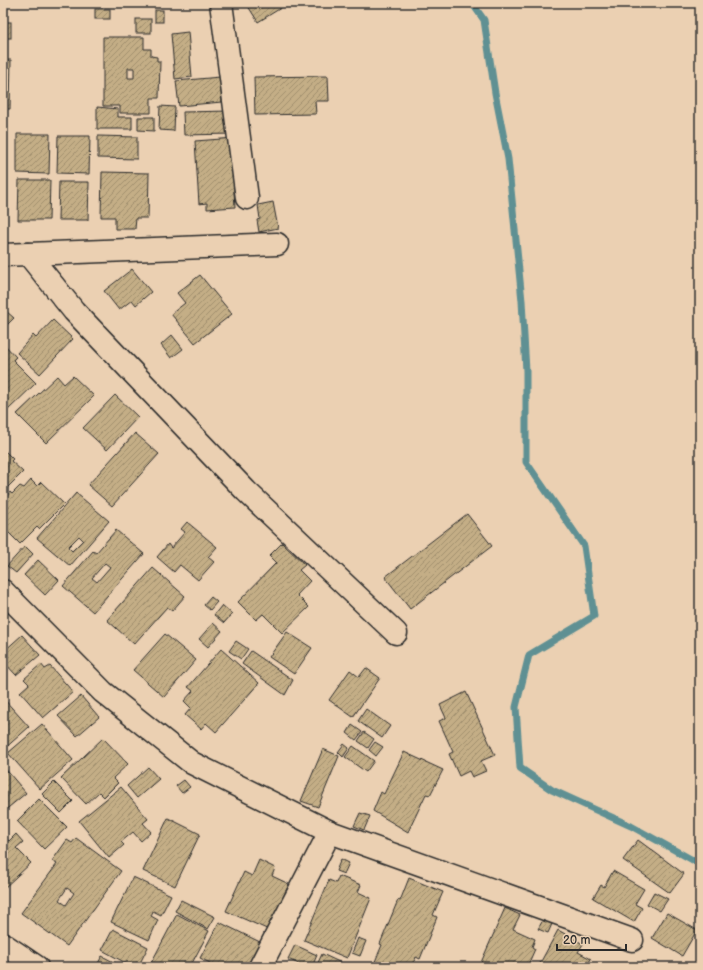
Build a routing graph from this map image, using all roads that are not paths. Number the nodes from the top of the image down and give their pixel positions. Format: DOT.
graph roads {
  1 [pos="220,3"];
  2 [pos="247,198"];
  3 [pos="277,244"];
  4 [pos="28,254"];
  5 [pos="3,255"];
  6 [pos="3,591"];
  7 [pos="396,633"];
  8 [pos="330,832"];
  9 [pos="632,940"];
  10 [pos="3,944"];
  11 [pos="37,967"];
  12 [pos="260,967"];
  1 -- 2 [label="street"];
  3 -- 4 [label="street"];
  4 -- 5 [label="street"];
  4 -- 7 [label="street"];
  6 -- 8 [label="street"];
  8 -- 9 [label="street"];
  8 -- 12 [label="street"];
  10 -- 11 [label="street"];
}
